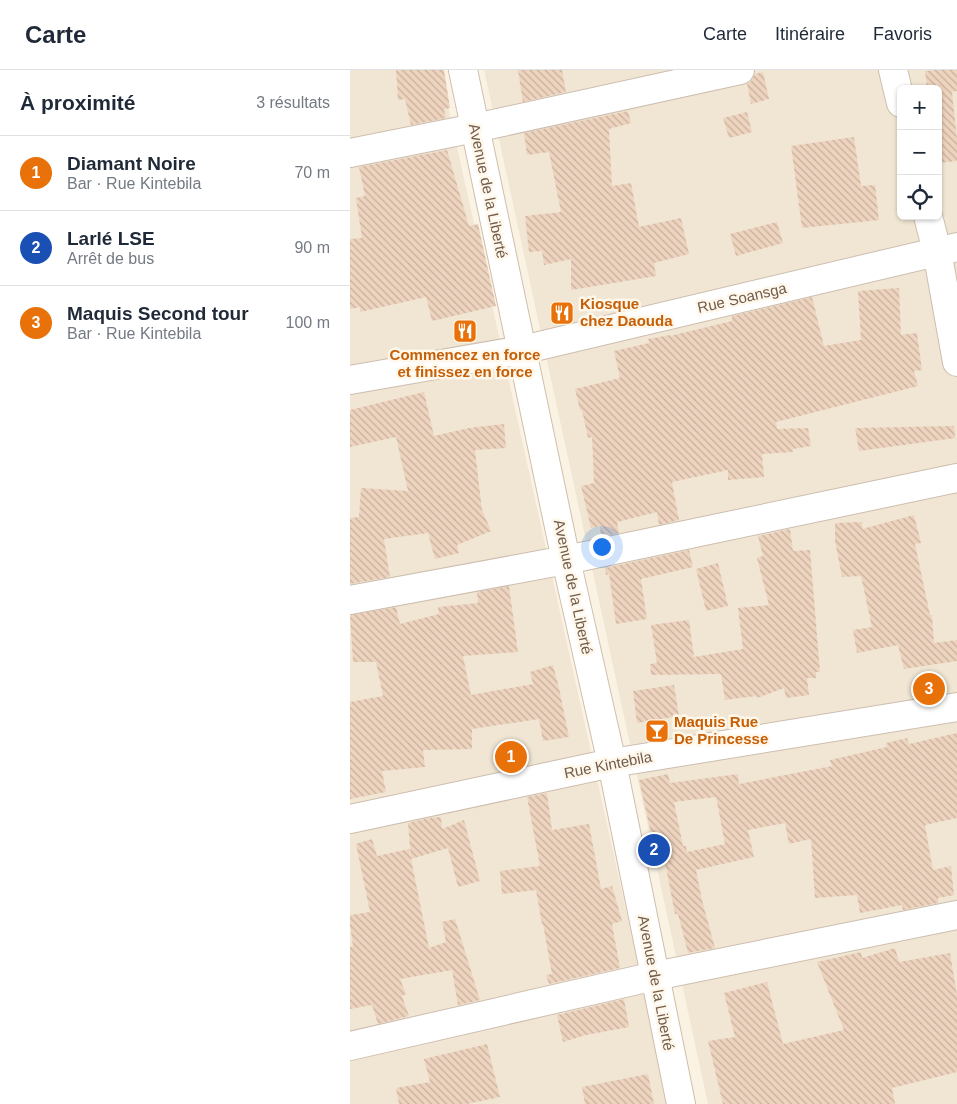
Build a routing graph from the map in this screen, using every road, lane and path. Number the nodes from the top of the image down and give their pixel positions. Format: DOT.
graph roads {
  1 [pos="463,70"];
  2 [pos="740,70"];
  3 [pos="893,70"];
  4 [pos="897,86"];
  5 [pos="475,128"];
  6 [pos="350,153"];
  7 [pos="930,220"];
  8 [pos="947,249"];
  9 [pos="522,350"];
  10 [pos="957,362"];
  11 [pos="350,380"];
  12 [pos="957,478"];
  13 [pos="566,560"];
  14 [pos="350,600"];
  15 [pos="957,707"];
  16 [pos="612,763"];
  17 [pos="350,819"];
  18 [pos="957,915"];
  19 [pos="655,976"];
  20 [pos="350,1046"];
  21 [pos="681,1104"];
  1 -- 5 [label="street, Avenue de la Liberté"];
  2 -- 5 [label="street"];
  3 -- 4 [label="street"];
  5 -- 6 [label="street"];
  5 -- 9 [label="street, Avenue de la Liberté"];
  7 -- 8 [label="street"];
  8 -- 9 [label="street, Rue Soansga"];
  8 -- 10 [label="street"];
  9 -- 11 [label="street, Rue Soansga"];
  9 -- 13 [label="street, Avenue de la Liberté"];
  12 -- 13 [label="street"];
  13 -- 14 [label="street"];
  13 -- 16 [label="street, Avenue de la Liberté"];
  15 -- 16 [label="street, Rue Kintebila"];
  16 -- 17 [label="street, Rue Kintebila"];
  16 -- 19 [label="street, Avenue de la Liberté"];
  18 -- 19 [label="street"];
  19 -- 20 [label="street"];
  19 -- 21 [label="street, Avenue de la Liberté"];
}
